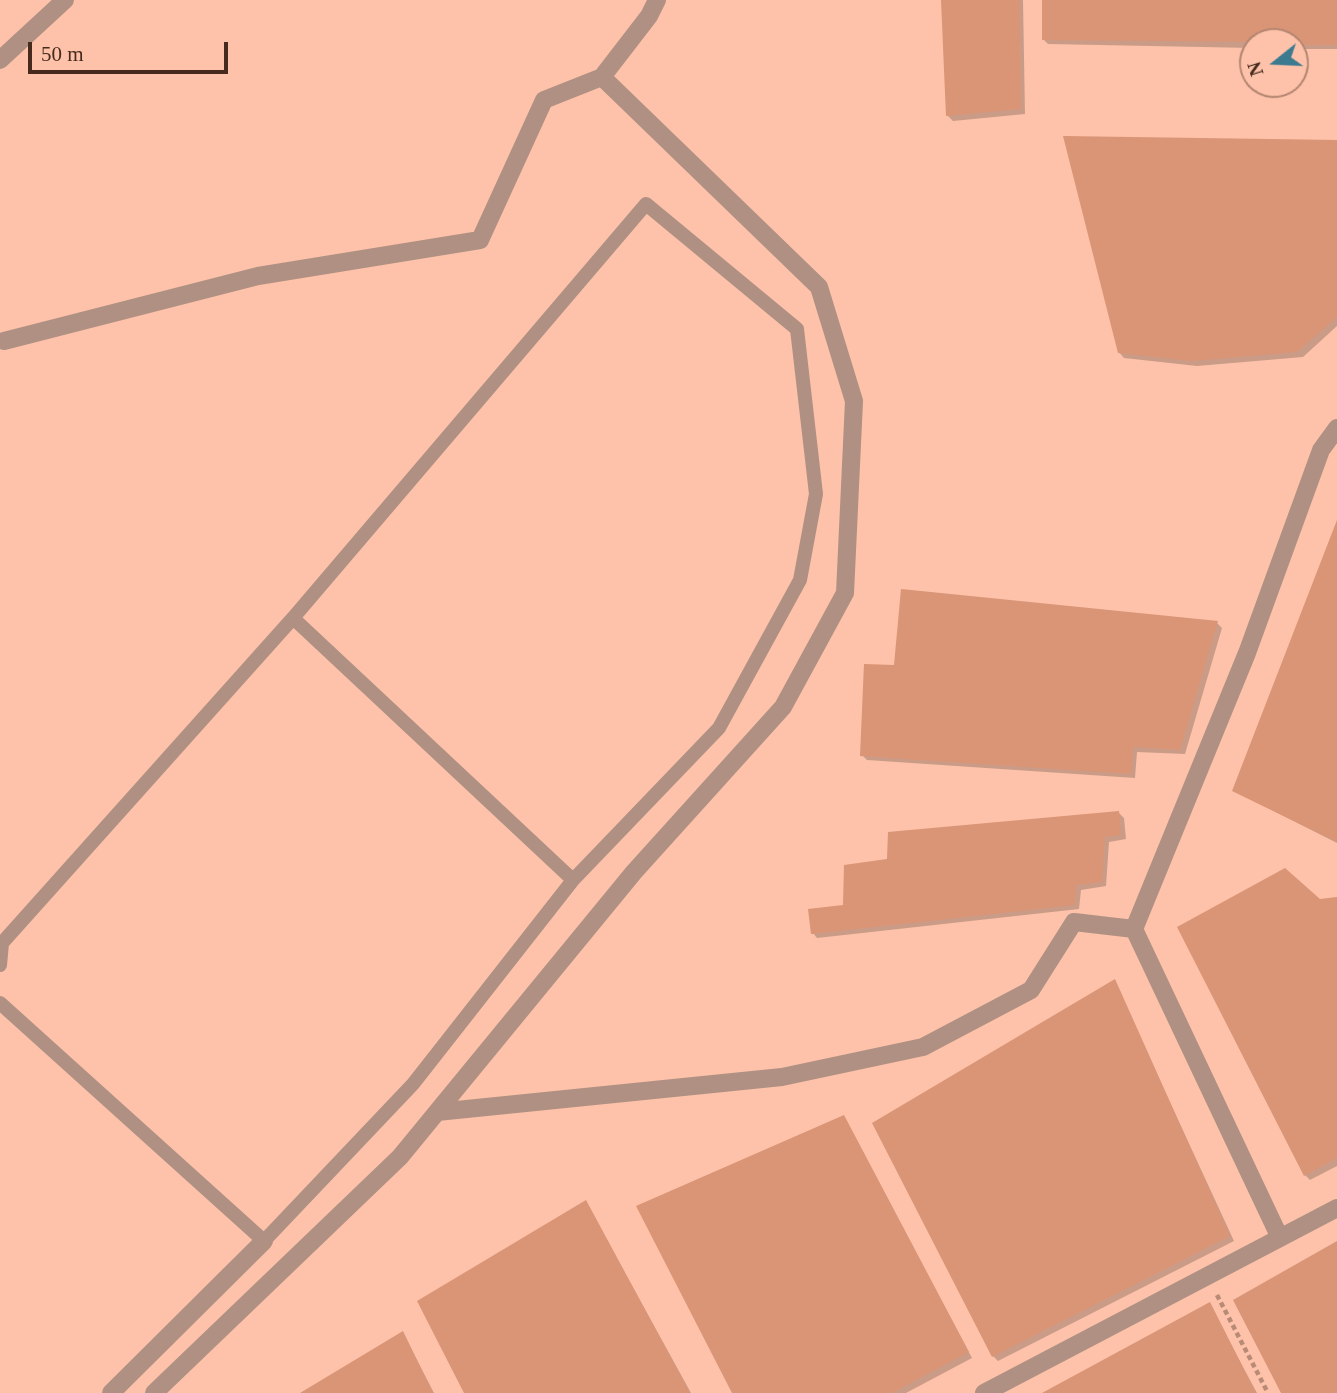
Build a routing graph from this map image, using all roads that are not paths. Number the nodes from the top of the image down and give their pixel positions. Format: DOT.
graph roads {
  1 [pos="65,0"];
  2 [pos="657,0"];
  3 [pos="0,60"];
  4 [pos="602,77"];
  5 [pos="4,341"];
  6 [pos="1337,428"];
  7 [pos="293,618"];
  8 [pos="573,880"];
  9 [pos="1134,929"];
  10 [pos="0,964"];
  11 [pos="0,1003"];
  12 [pos="437,1112"];
  13 [pos="1337,1208"];
  14 [pos="1280,1238"];
  15 [pos="264,1241"];
  16 [pos="111,1393"];
  17 [pos="153,1393"];
  18 [pos="984,1393"];
  1 -- 3 [label="street"];
  2 -- 4 [label="street"];
  4 -- 5 [label="street"];
  4 -- 12 [label="street"];
  6 -- 9 [label="street"];
  7 -- 8 [label="lane"];
  7 -- 8 [label="lane"];
  7 -- 10 [label="lane"];
  8 -- 15 [label="lane"];
  9 -- 12 [label="street"];
  9 -- 14 [label="street"];
  11 -- 15 [label="lane"];
  12 -- 17 [label="street"];
  13 -- 14 [label="street"];
  14 -- 18 [label="street"];
  15 -- 16 [label="street"];
}
